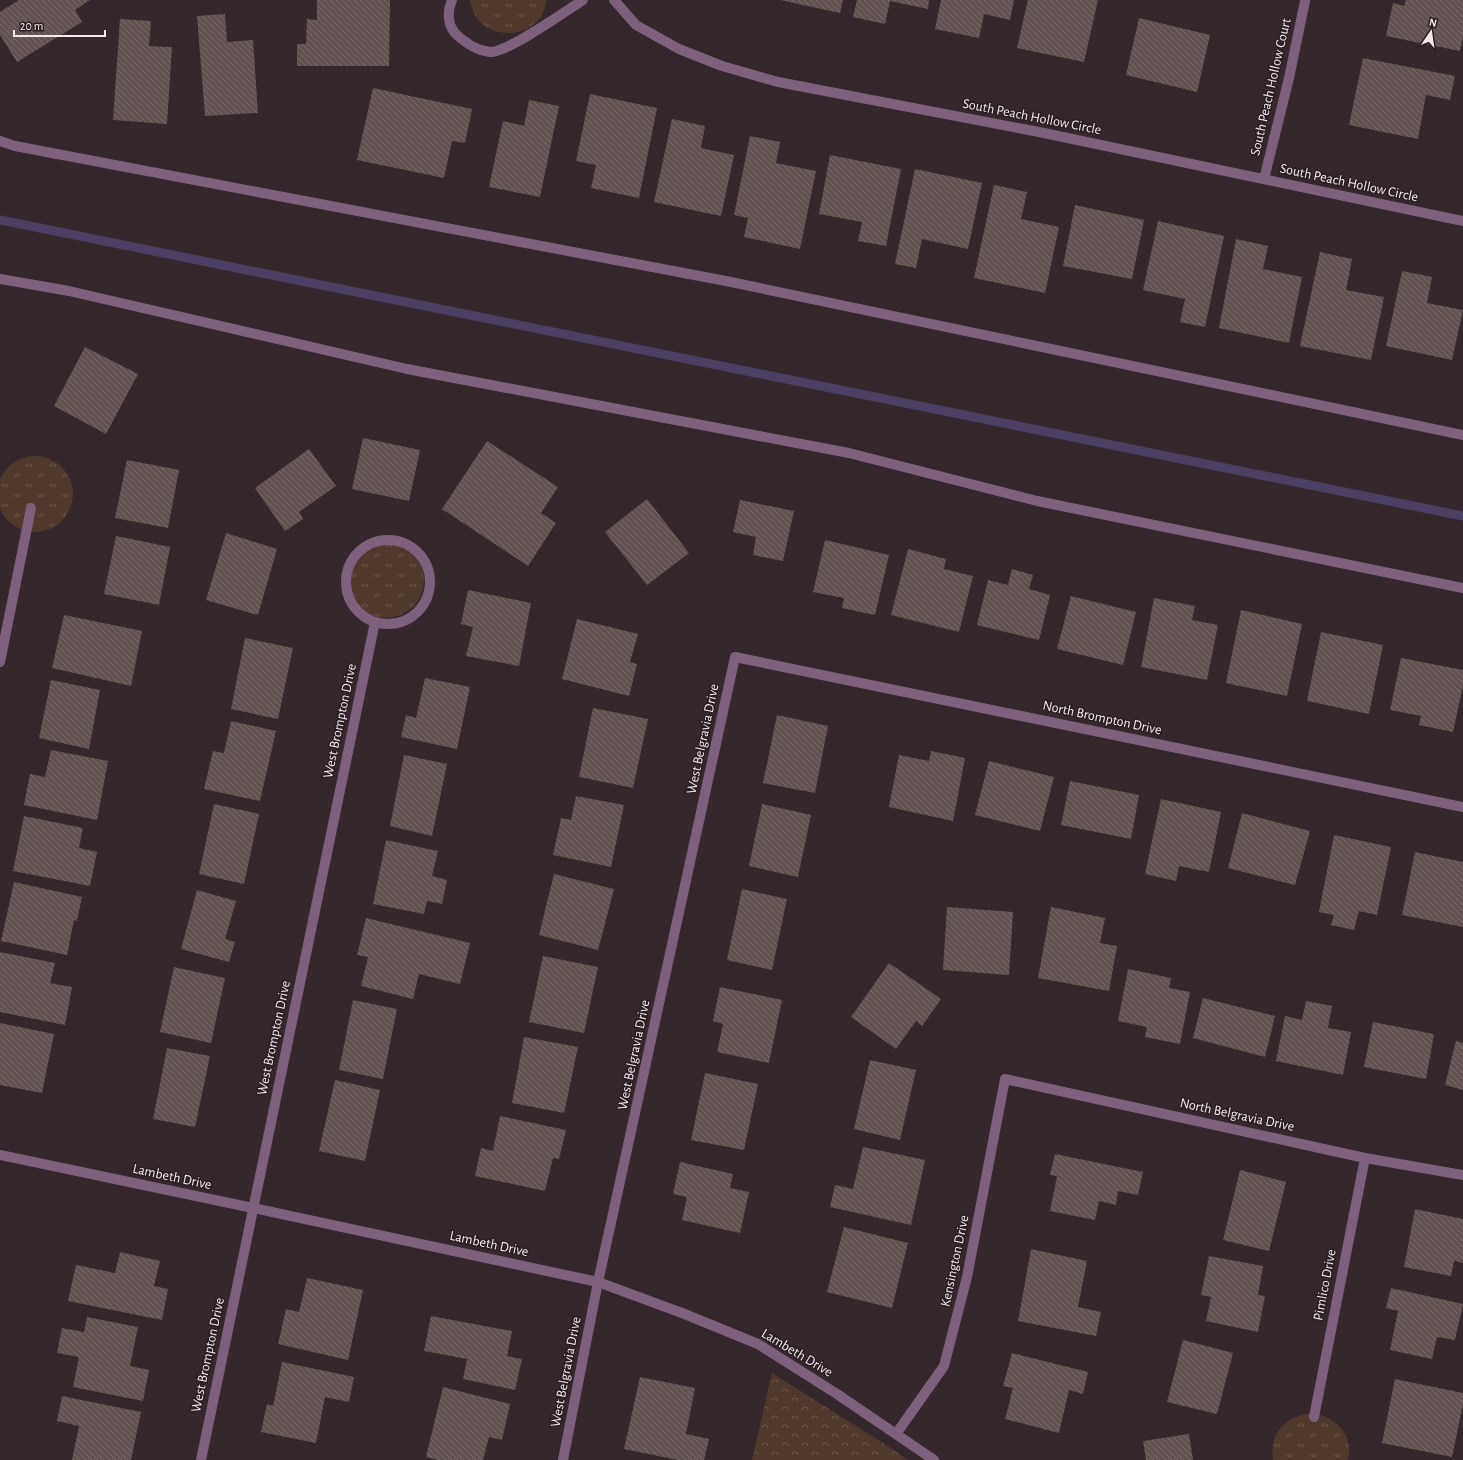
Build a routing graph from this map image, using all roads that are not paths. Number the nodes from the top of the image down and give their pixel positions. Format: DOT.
graph roads {
  1 [pos="452,0"];
  2 [pos="583,0"];
  3 [pos="614,0"];
  4 [pos="1305,1"];
  5 [pos="0,141"];
  6 [pos="1264,179"];
  7 [pos="1463,220"];
  8 [pos="0,279"];
  9 [pos="1463,435"];
  10 [pos="30,508"];
  11 [pos="1463,588"];
  12 [pos="375,622"];
  13 [pos="735,657"];
  14 [pos="0,662"];
  15 [pos="1463,807"];
  16 [pos="1006,1079"];
  17 [pos="0,1155"];
  18 [pos="1365,1158"];
  19 [pos="1463,1175"];
  20 [pos="253,1208"];
  21 [pos="598,1282"];
  22 [pos="1314,1417"];
  23 [pos="896,1434"];
  24 [pos="201,1460"];
  25 [pos="563,1460"];
  26 [pos="934,1460"];
  1 -- 2 [label="street"];
  3 -- 6 [label="street, South Peach Hollow Circle"];
  4 -- 6 [label="street, South Peach Hollow Court"];
  5 -- 9 [label="street"];
  6 -- 7 [label="street, South Peach Hollow Circle"];
  8 -- 11 [label="street"];
  10 -- 14 [label="street"];
  12 -- 12 [label="street"];
  12 -- 20 [label="street, West Brompton Drive"];
  13 -- 15 [label="street, North Brompton Drive"];
  13 -- 21 [label="street, West Belgravia Drive"];
  16 -- 18 [label="street, North Belgravia Drive"];
  16 -- 23 [label="street, Kensington Drive"];
  17 -- 20 [label="street, Lambeth Drive"];
  18 -- 19 [label="street, North Belgravia Drive"];
  18 -- 22 [label="street, Pimlico Drive"];
  20 -- 21 [label="street, Lambeth Drive"];
  20 -- 24 [label="street, West Brompton Drive"];
  21 -- 23 [label="street, Lambeth Drive"];
  21 -- 25 [label="street, West Belgravia Drive"];
  23 -- 26 [label="street, Lambeth Drive"];
}
